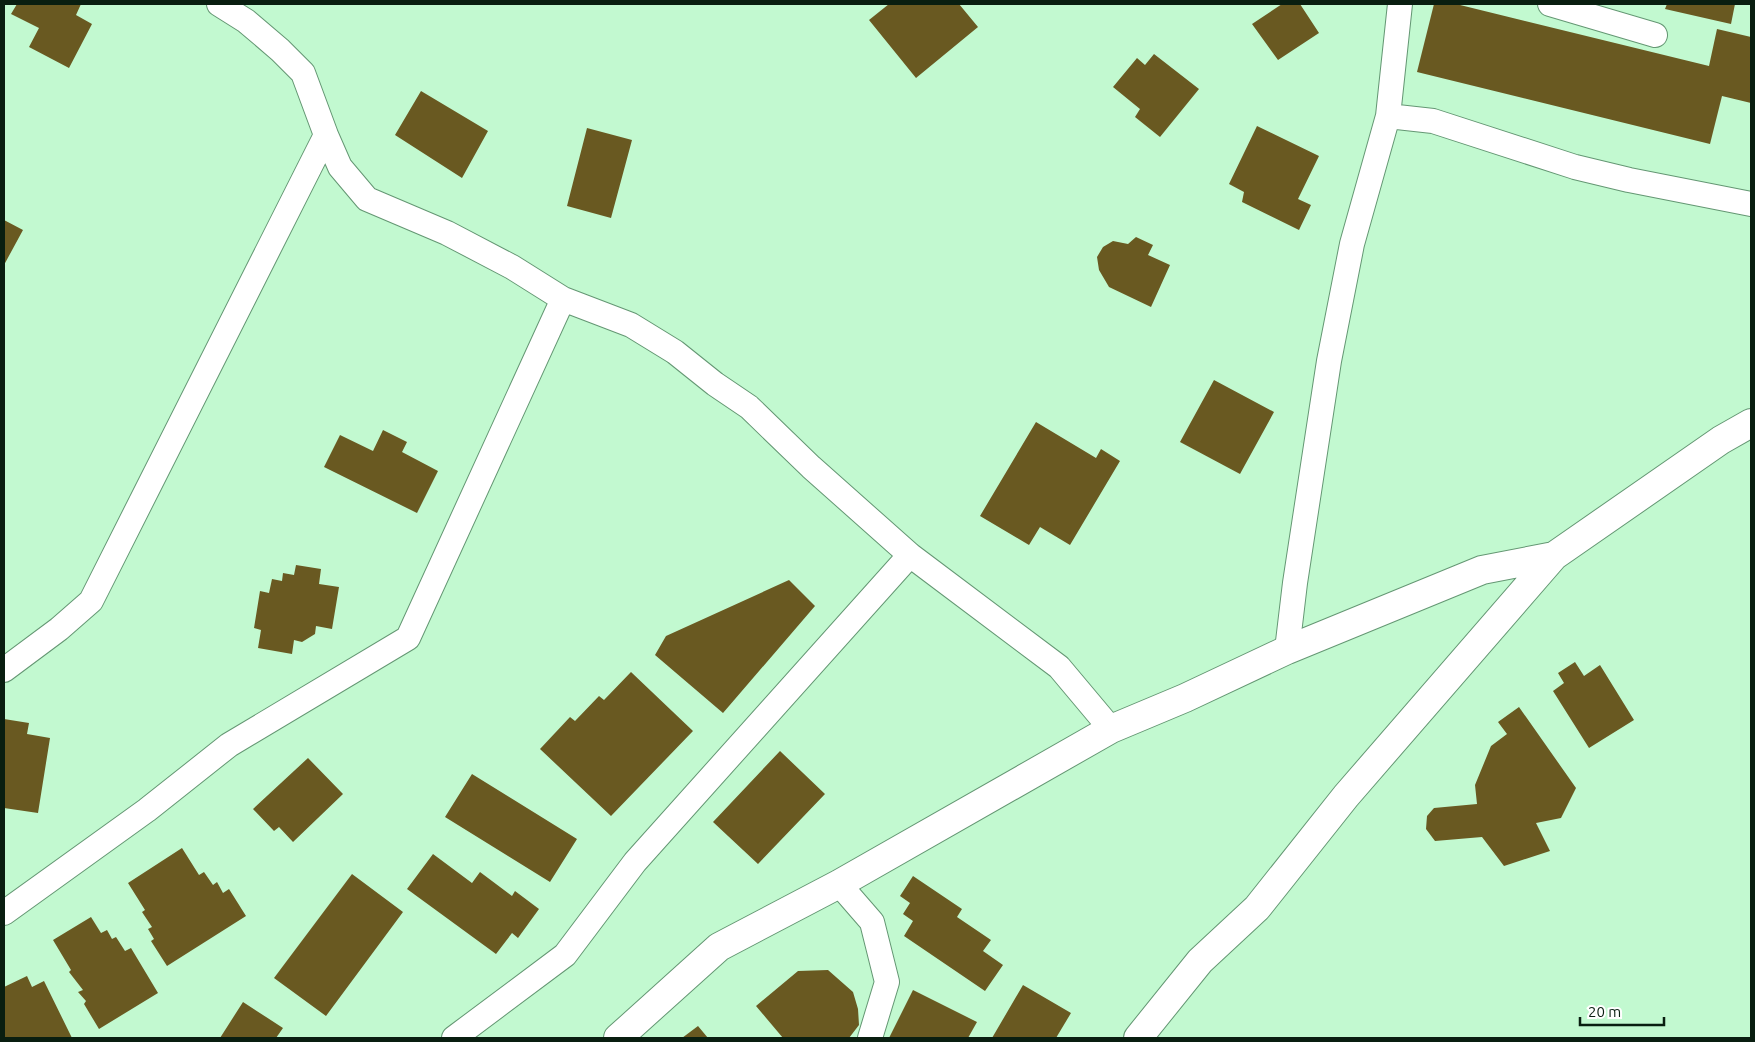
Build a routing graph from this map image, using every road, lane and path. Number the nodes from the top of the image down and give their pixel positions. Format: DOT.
graph roads {
  1 [pos="219,4"];
  2 [pos="1400,4"];
  3 [pos="1550,4"];
  4 [pos="1654,35"];
  5 [pos="1388,116"];
  6 [pos="326,135"];
  7 [pos="1751,204"];
  8 [pos="563,299"];
  9 [pos="1751,404"];
  10 [pos="1751,423"];
  11 [pos="1721,440"];
  12 [pos="910,554"];
  13 [pos="1554,556"];
  14 [pos="1287,650"];
  15 [pos="4,670"];
  16 [pos="1111,729"];
  17 [pos="839,884"];
  18 [pos="4,913"];
  19 [pos="454,1038"];
  20 [pos="618,1038"];
  21 [pos="870,1038"];
  22 [pos="1138,1038"];
  1 -- 6 [label="street"];
  2 -- 5 [label="street"];
  3 -- 4 [label="street"];
  5 -- 7 [label="street"];
  5 -- 14 [label="street"];
  6 -- 8 [label="street"];
  6 -- 15 [label="street"];
  8 -- 12 [label="street"];
  8 -- 18 [label="street"];
  9 -- 11 [label="main road"];
  10 -- 11 [label="main road"];
  11 -- 13 [label="main road"];
  12 -- 16 [label="street"];
  12 -- 19 [label="street"];
  13 -- 14 [label="main road"];
  13 -- 22 [label="main road"];
  14 -- 16 [label="main road"];
  16 -- 17 [label="main road"];
  17 -- 20 [label="main road"];
  17 -- 21 [label="street"];
}
